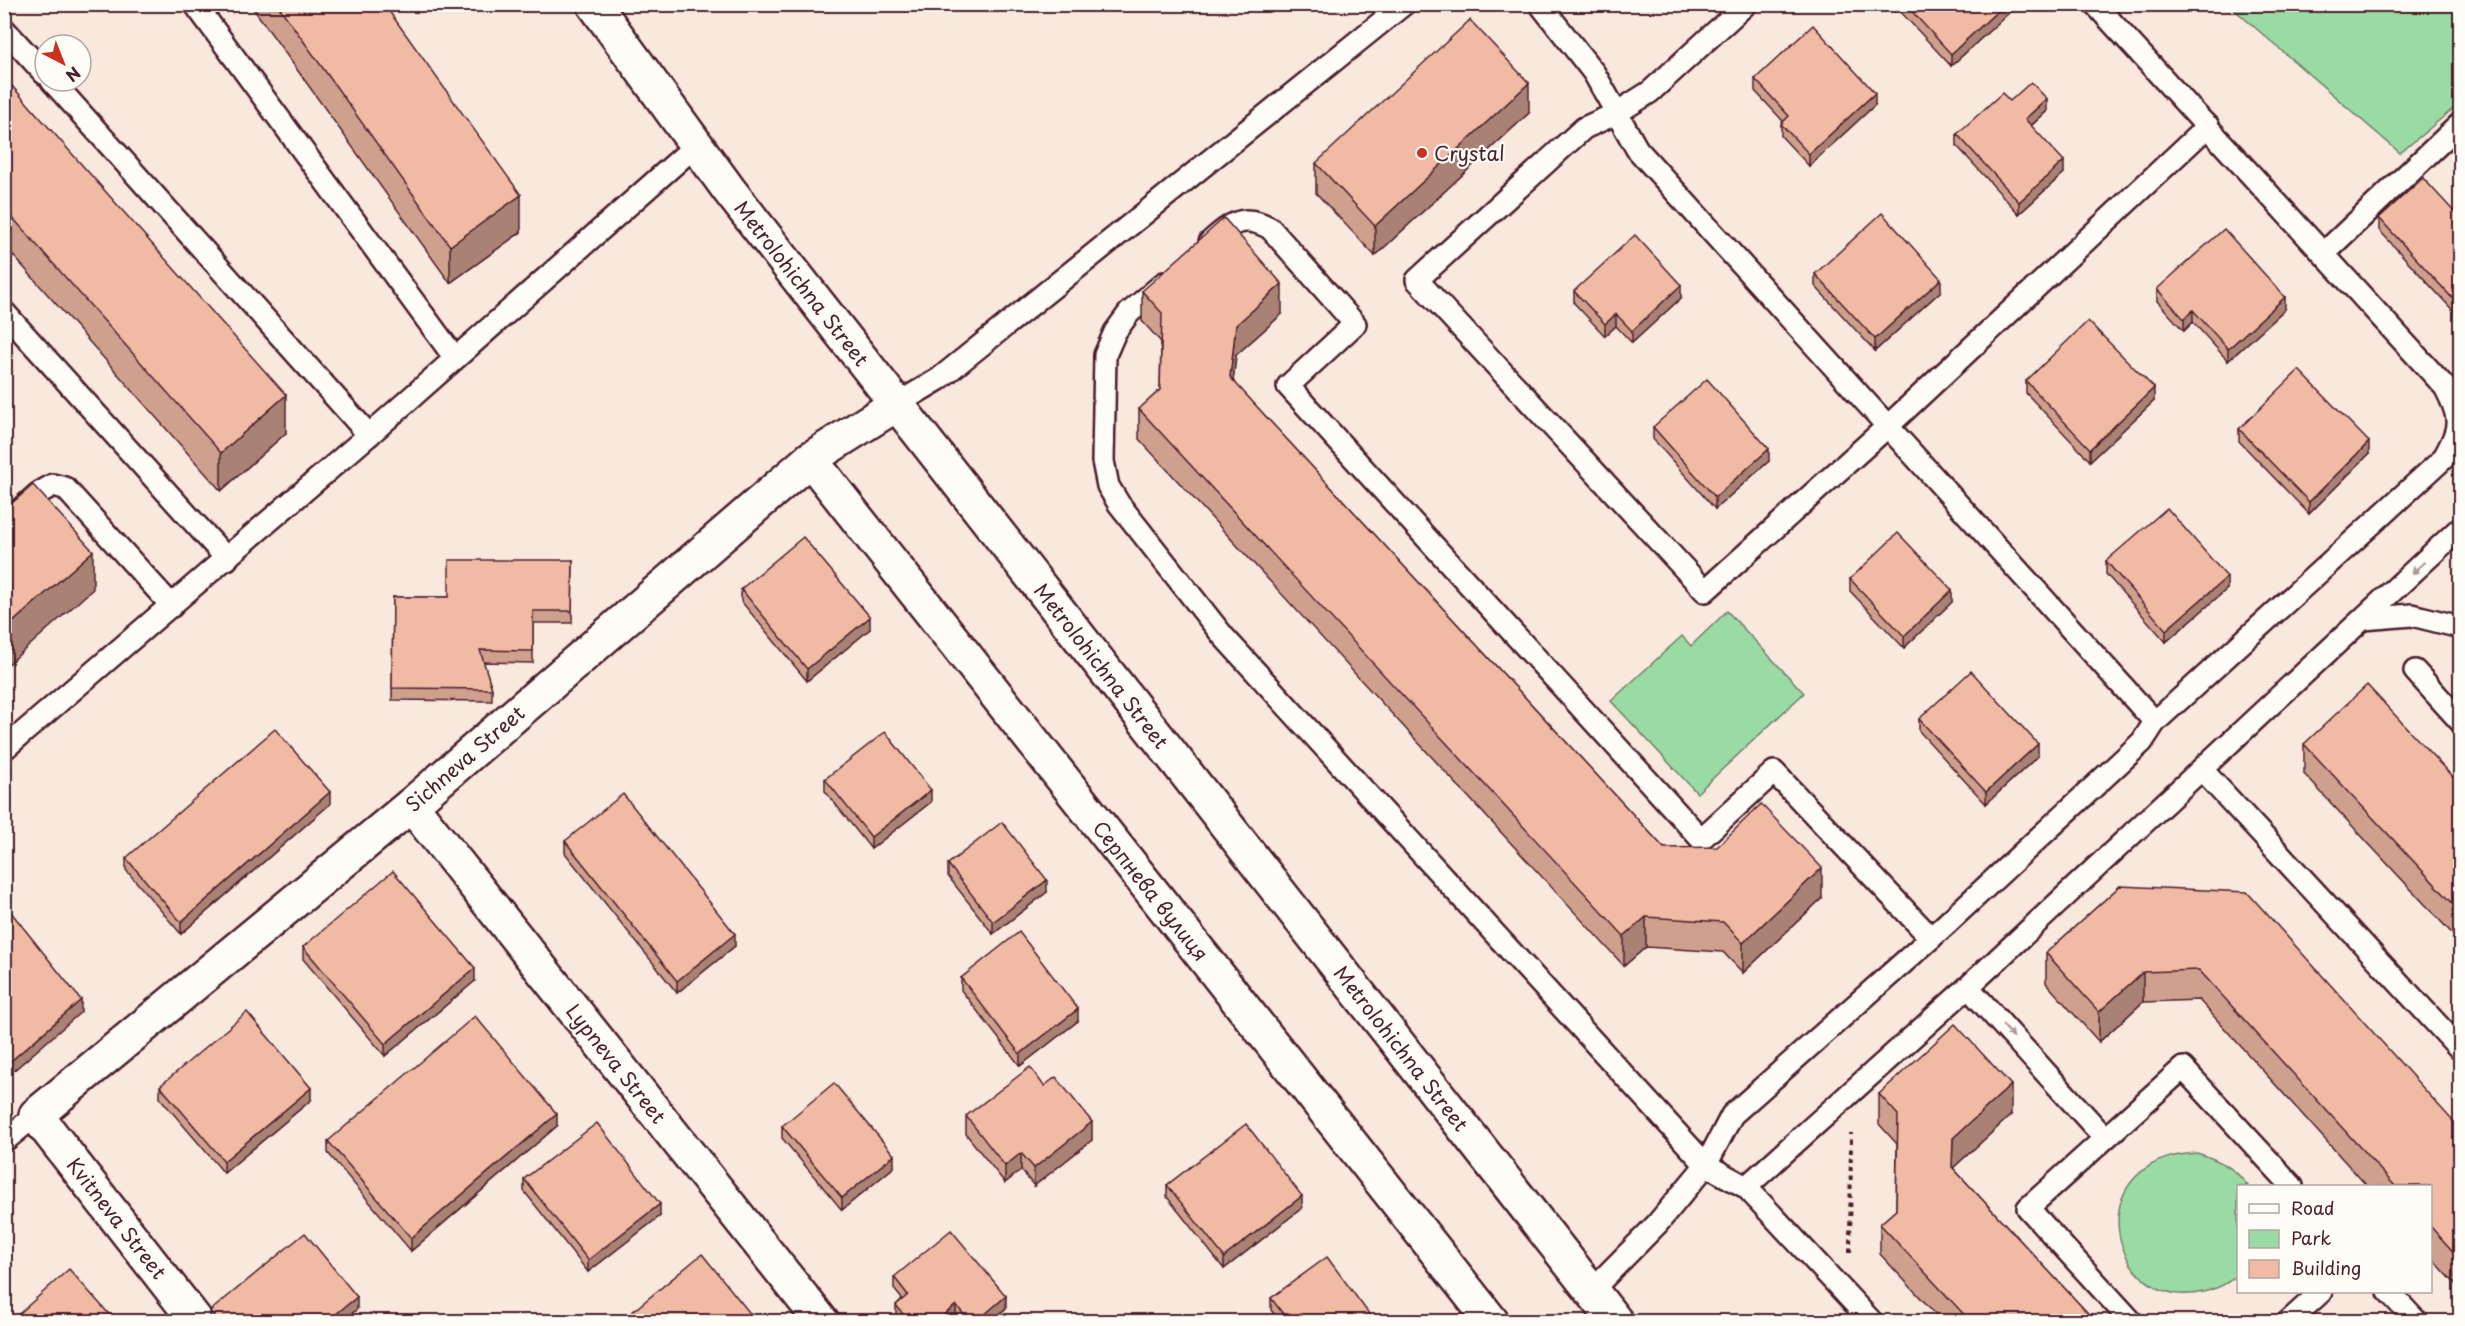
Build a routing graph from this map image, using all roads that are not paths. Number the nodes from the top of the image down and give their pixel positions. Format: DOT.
graph roads {
  1 [pos="195,4"];
  2 [pos="594,4"];
  3 [pos="1404,4"];
  4 [pos="1540,4"];
  5 [pos="1746,4"];
  6 [pos="2095,4"];
  7 [pos="4,28"];
  8 [pos="33,61"];
  9 [pos="63,93"];
  10 [pos="1615,114"];
  11 [pos="2460,124"];
  12 [pos="2208,126"];
  13 [pos="694,146"];
  14 [pos="2324,253"];
  15 [pos="1196,255"];
  16 [pos="1179,269"];
  17 [pos="4,312"];
  18 [pos="455,358"];
  19 [pos="897,404"];
  20 [pos="1888,426"];
  21 [pos="369,435"];
  22 [pos="810,459"];
  23 [pos="4,524"];
  24 [pos="2460,528"];
  25 [pos="227,559"];
  26 [pos="172,606"];
  27 [pos="2364,619"];
  28 [pos="2460,627"];
  29 [pos="2415,671"];
  30 [pos="2460,721"];
  31 [pos="2155,722"];
  32 [pos="4,749"];
  33 [pos="2203,771"];
  34 [pos="411,805"];
  35 [pos="1931,938"];
  36 [pos="1968,987"];
  37 [pos="2460,1048"];
  38 [pos="36,1115"];
  39 [pos="2104,1137"];
  40 [pos="4,1142"];
  41 [pos="1706,1165"];
  42 [pos="2291,1185"];
  43 [pos="1746,1187"];
  44 [pos="1592,1290"];
  45 [pos="2320,1293"];
  46 [pos="2390,1293"];
  47 [pos="197,1322"];
  48 [pos="822,1322"];
  49 [pos="1492,1322"];
  50 [pos="1616,1322"];
  51 [pos="1872,1322"];
  52 [pos="2132,1322"];
  53 [pos="2288,1322"];
  54 [pos="2417,1322"];
  1 -- 18 [label="lane"];
  2 -- 13 [label="street, Metrolohichna Street"];
  3 -- 19 [label="lane"];
  4 -- 10 [label="lane"];
  5 -- 10 [label="lane"];
  6 -- 12 [label="lane"];
  7 -- 8 [label="lane"];
  9 -- 21 [label="lane"];
  10 -- 20 [label="lane"];
  10 -- 20 [label="lane"];
  11 -- 14 [label="lane"];
  12 -- 14 [label="lane"];
  12 -- 20 [label="lane"];
  13 -- 18 [label="lane"];
  13 -- 19 [label="street, Metrolohichna Street"];
  14 -- 31 [label="lane"];
  15 -- 35 [label="lane"];
  16 -- 41 [label="lane"];
  17 -- 25 [label="lane"];
  18 -- 21 [label="lane"];
  19 -- 22 [label="street, Sichneva Street"];
  19 -- 44 [label="street, Metrolohichna Street"];
  20 -- 31 [label="lane"];
  21 -- 25 [label="lane"];
  22 -- 34 [label="street, Sichneva Street"];
  22 -- 49 [label="street, Серпнева вулиця"];
  23 -- 26 [label="lane"];
  24 -- 27 [label="lane, one-way"];
  25 -- 26 [label="lane"];
  26 -- 32 [label="lane"];
  27 -- 28 [label="lane"];
  27 -- 33 [label="lane"];
  29 -- 30 [label="lane"];
  31 -- 35 [label="lane"];
  33 -- 36 [label="lane"];
  33 -- 37 [label="lane"];
  34 -- 38 [label="street, Sichneva Street"];
  34 -- 48 [label="street, Lypneva Street"];
  35 -- 41 [label="lane"];
  36 -- 39 [label="lane, one-way"];
  36 -- 43 [label="lane"];
  38 -- 40 [label="lane"];
  38 -- 47 [label="street, Kvitneva Street"];
  39 -- 42 [label="lane"];
  39 -- 52 [label="lane"];
  41 -- 43 [label="lane"];
  41 -- 44 [label="lane"];
  43 -- 51 [label="lane"];
  44 -- 50 [label="street, Metrolohichna Street"];
  45 -- 53 [label="lane"];
  46 -- 54 [label="lane"];
}
